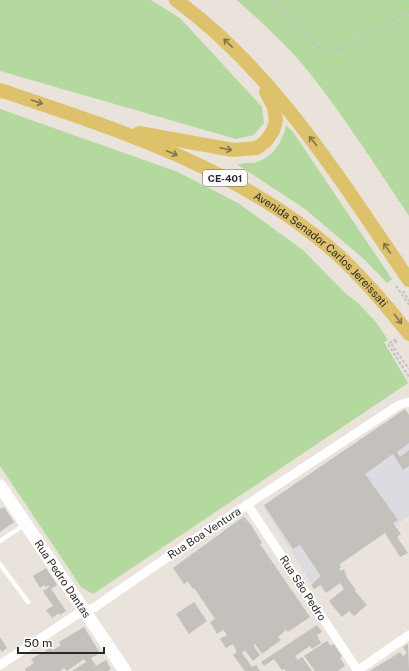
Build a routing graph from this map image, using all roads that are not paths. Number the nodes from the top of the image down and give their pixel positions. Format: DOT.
graph roads {
  1 [pos="176,0"];
  2 [pos="255,70"];
  3 [pos="0,90"];
  4 [pos="118,130"];
  5 [pos="409,280"];
  6 [pos="402,337"];
  7 [pos="409,402"];
  8 [pos="0,486"];
  9 [pos="248,504"];
  10 [pos="25,524"];
  11 [pos="0,541"];
  12 [pos="0,564"];
  13 [pos="28,602"];
  14 [pos="85,612"];
  15 [pos="409,635"];
  16 [pos="0,665"];
  17 [pos="125,671"];
  18 [pos="358,671"];
  2 -- 1 [label="main road, one-way"];
  4 -- 2 [label="main road, one-way"];
  5 -- 2 [label="main road, one-way"];
  3 -- 4 [label="main road, Avenida Senador Carlos Jereissati / CE-401, one-way"];
  4 -- 6 [label="main road, Avenida Senador Carlos Jereissati / CE-401, one-way"];
  7 -- 9 [label="street, Rua Boa Ventura"];
  8 -- 10 [label="main road, Rua Pedro Dantas"];
  9 -- 14 [label="street, Rua Boa Ventura"];
  9 -- 18 [label="street, Rua São Pedro"];
  10 -- 11 [label="lane"];
  10 -- 14 [label="main road, Rua Pedro Dantas"];
  12 -- 13 [label="lane"];
  14 -- 16 [label="street, Rua Boa Ventura"];
  14 -- 17 [label="main road, Rua Pedro Dantas"];
  15 -- 18 [label="street"];
}
